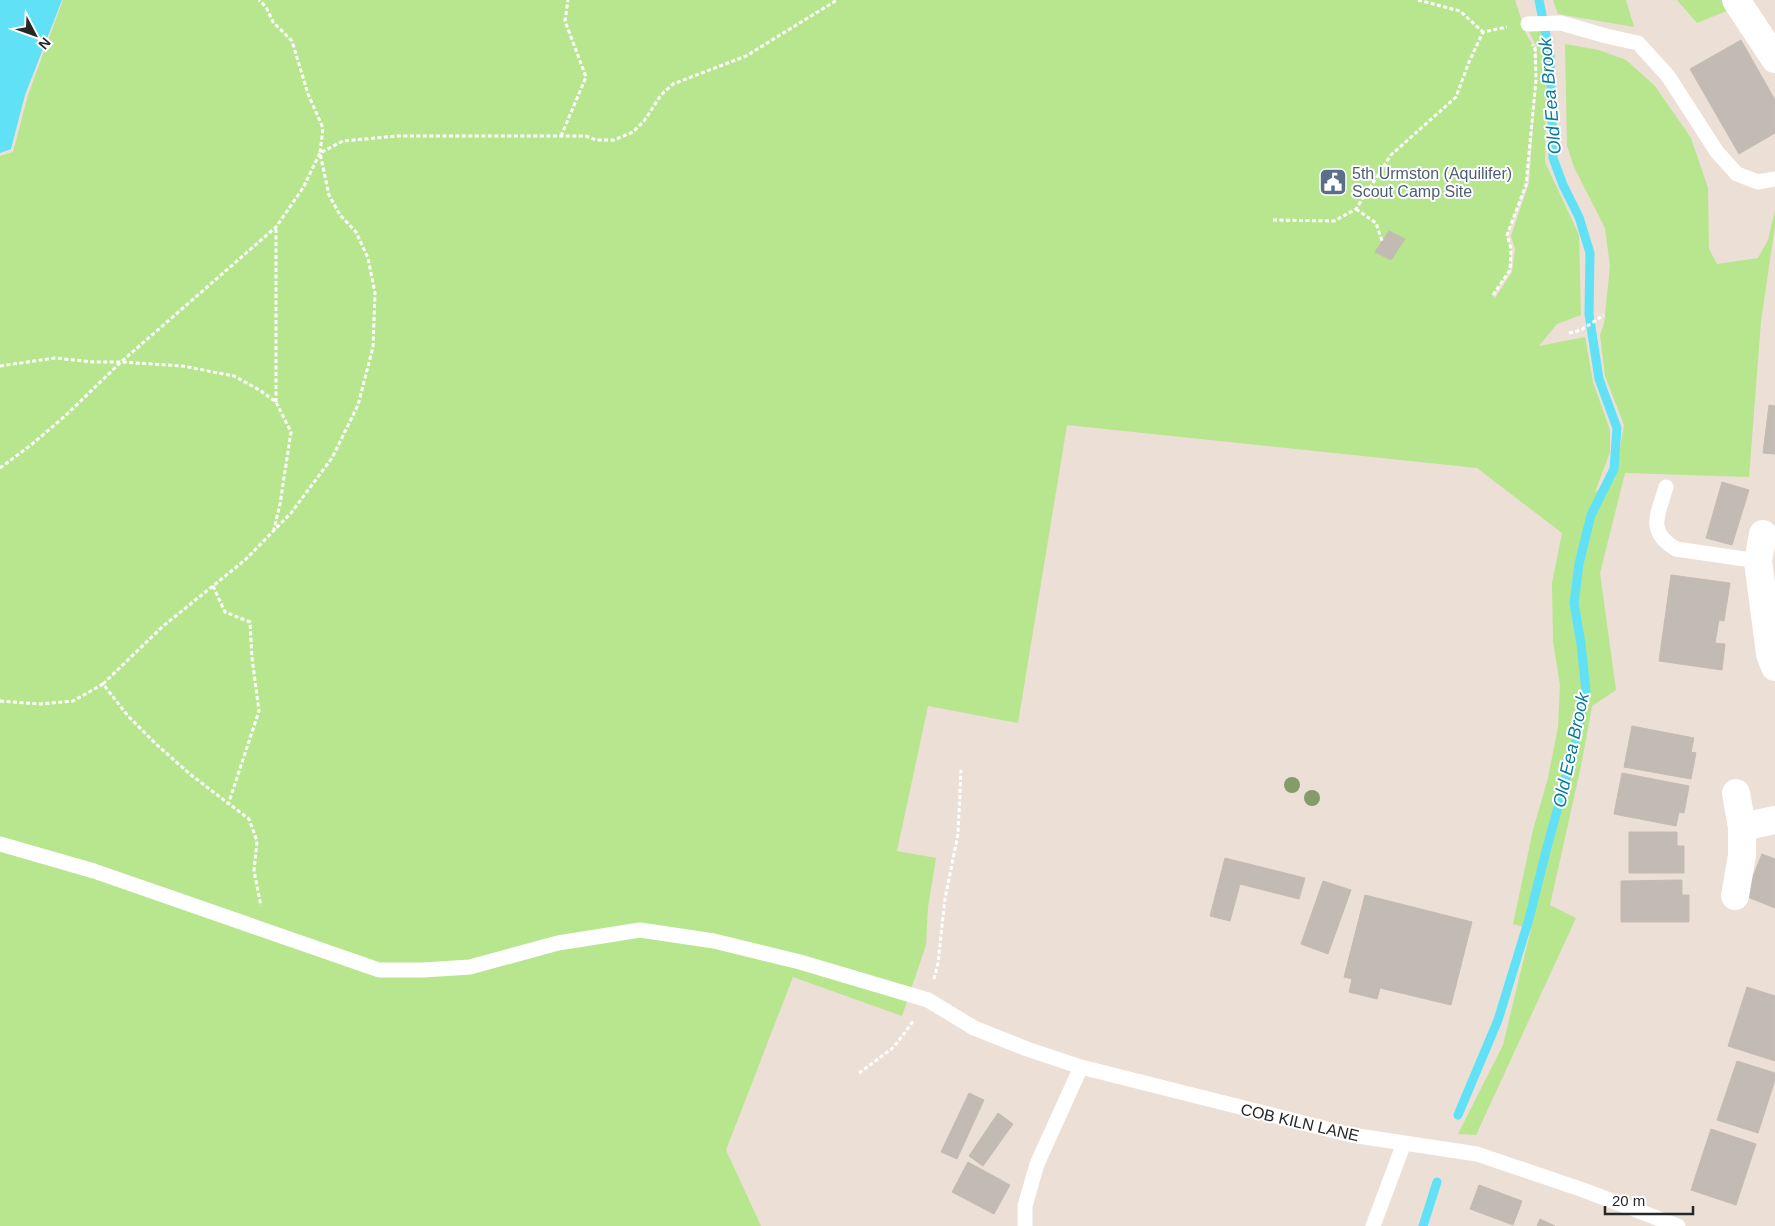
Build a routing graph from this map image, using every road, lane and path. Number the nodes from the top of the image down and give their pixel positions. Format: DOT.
graph roads {
  1 [pos="259,0"];
  2 [pos="568,0"];
  3 [pos="837,0"];
  4 [pos="1418,0"];
  5 [pos="1736,0"];
  6 [pos="1525,24"];
  7 [pos="1483,32"];
  8 [pos="1775,59"];
  9 [pos="560,136"];
  10 [pos="320,153"];
  11 [pos="1775,179"];
  12 [pos="1356,209"];
  13 [pos="1273,220"];
  14 [pos="276,227"];
  15 [pos="1382,241"];
  16 [pos="1493,295"];
  17 [pos="1604,316"];
  18 [pos="1569,333"];
  19 [pos="120,362"];
  20 [pos="0,366"];
  21 [pos="276,402"];
  22 [pos="0,468"];
  23 [pos="1666,487"];
  24 [pos="274,530"];
  25 [pos="1763,534"];
  26 [pos="1758,561"];
  27 [pos="213,586"];
  28 [pos="1775,667"];
  29 [pos="103,684"];
  30 [pos="0,701"];
  31 [pos="961,770"];
  32 [pos="1736,792"];
  33 [pos="228,805"];
  34 [pos="1775,820"];
  35 [pos="1742,827"];
  36 [pos="0,844"];
  37 [pos="1735,896"];
  38 [pos="274,935"];
  39 [pos="928,1000"];
  40 [pos="1081,1067"];
  41 [pos="859,1073"];
  42 [pos="1404,1143"];
  43 [pos="1025,1226"];
  44 [pos="1373,1226"];
  45 [pos="1678,1226"];
  1 -- 10 [label="path"];
  2 -- 9 [label="path"];
  3 -- 9 [label="path"];
  4 -- 7 [label="path"];
  5 -- 8 [label="street"];
  6 -- 7 [label="path"];
  6 -- 11 [label="lane"];
  6 -- 16 [label="path"];
  7 -- 12 [label="path"];
  9 -- 10 [label="path"];
  10 -- 14 [label="path"];
  10 -- 24 [label="path"];
  12 -- 13 [label="path"];
  12 -- 15 [label="path"];
  14 -- 19 [label="path"];
  14 -- 21 [label="path"];
  17 -- 18 [label="path"];
  19 -- 20 [label="path"];
  19 -- 21 [label="path"];
  19 -- 22 [label="path"];
  21 -- 24 [label="path"];
  23 -- 26 [label="lane"];
  24 -- 27 [label="path"];
  25 -- 26 [label="street"];
  26 -- 28 [label="street"];
  27 -- 29 [label="path"];
  27 -- 33 [label="path"];
  29 -- 30 [label="path"];
  29 -- 33 [label="path"];
  31 -- 39 [label="path"];
  32 -- 35 [label="street"];
  33 -- 38 [label="path"];
  34 -- 35 [label="street"];
  35 -- 37 [label="street"];
  36 -- 38 [label="lane, COB KILN LANE"];
  38 -- 39 [label="lane, COB KILN LANE"];
  39 -- 40 [label="lane, COB KILN LANE"];
  39 -- 41 [label="path"];
  40 -- 42 [label="lane, COB KILN LANE"];
  40 -- 43 [label="lane"];
  42 -- 44 [label="lane"];
  42 -- 45 [label="lane, COB KILN LANE"];
}
